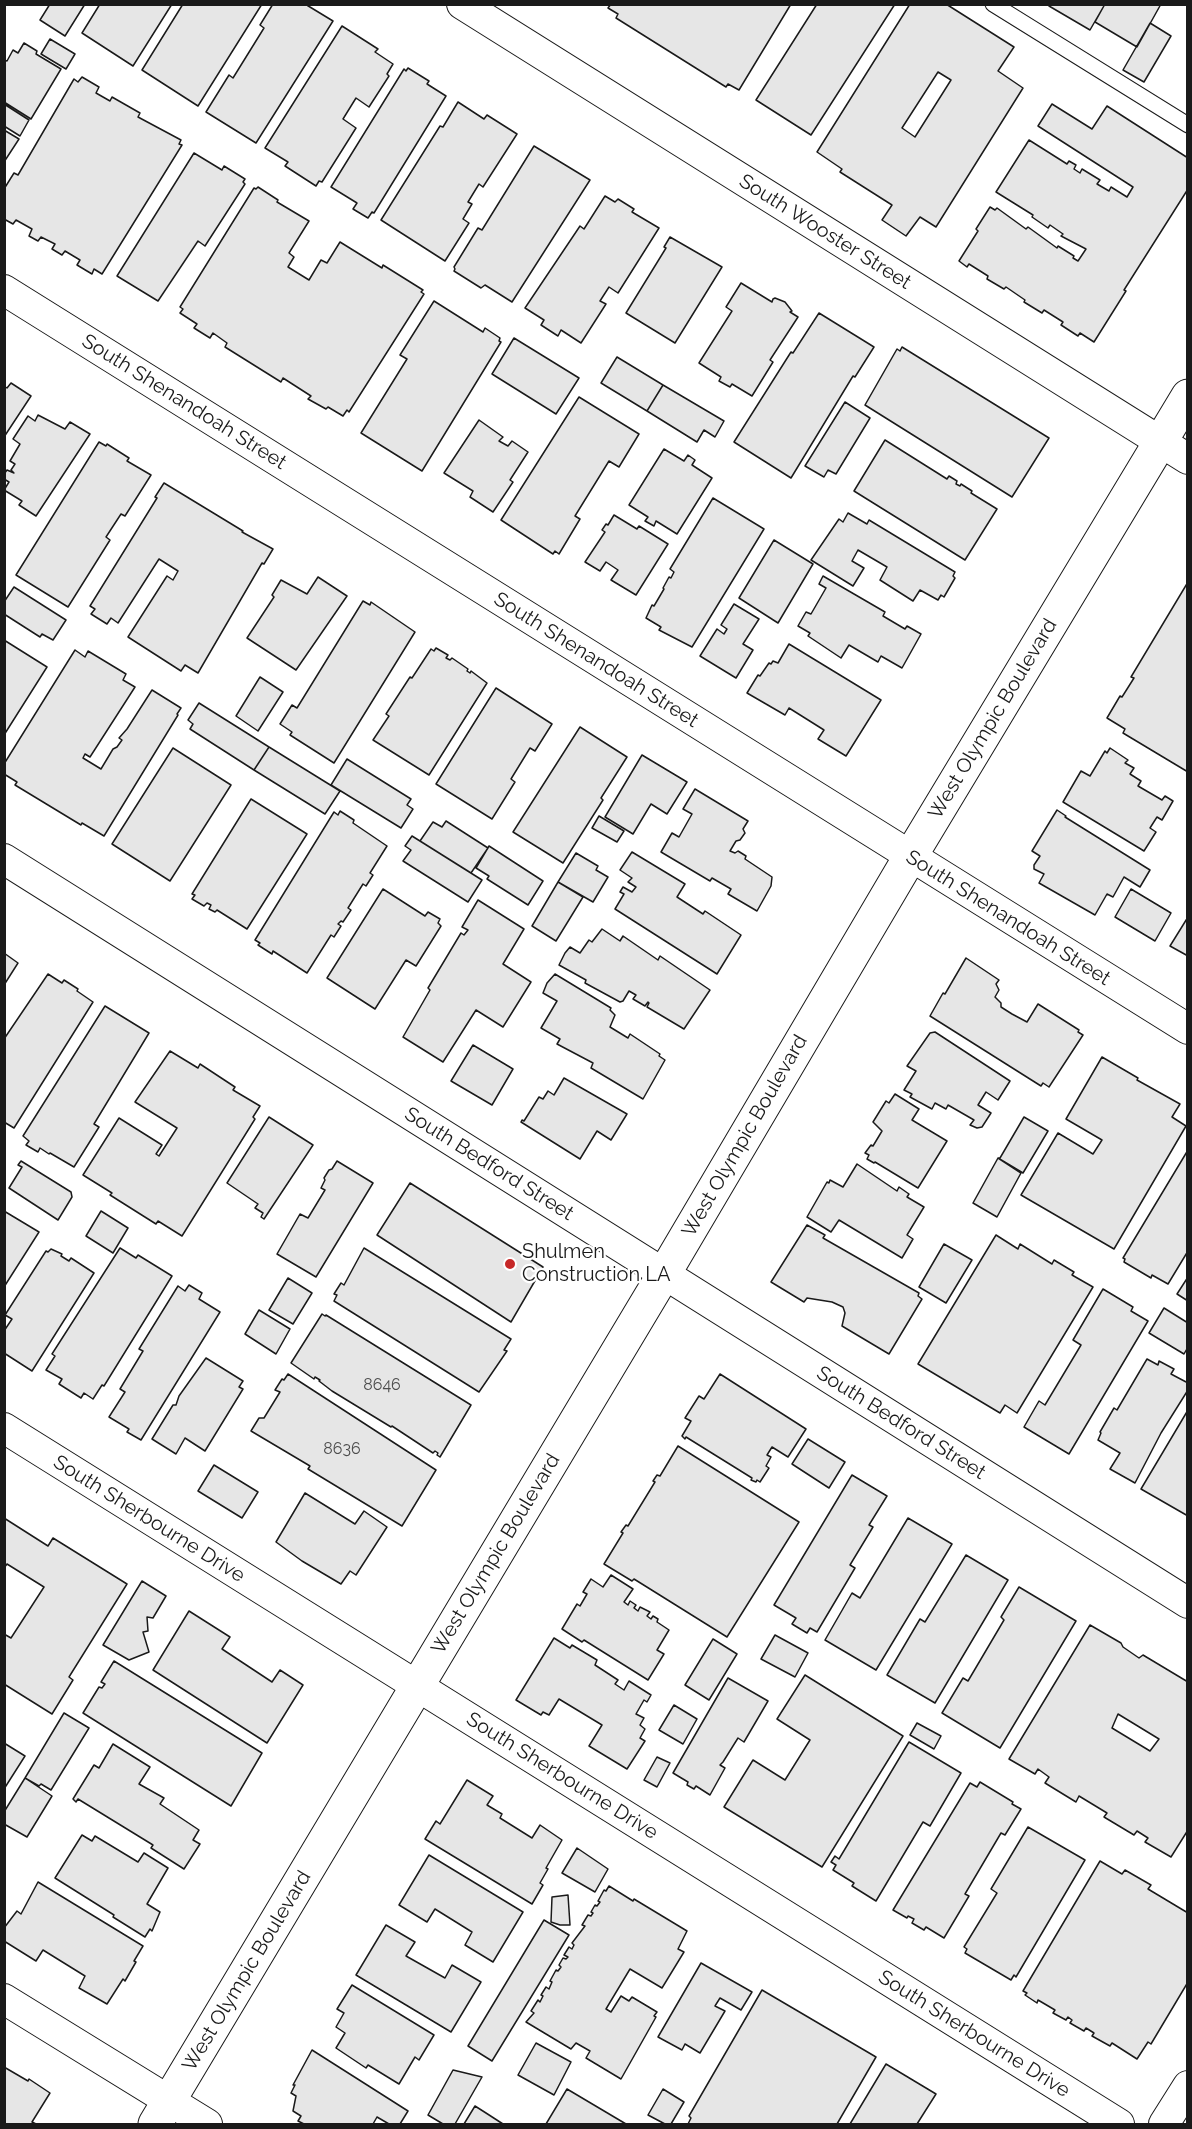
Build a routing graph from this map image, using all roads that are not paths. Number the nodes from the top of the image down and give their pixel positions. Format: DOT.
graph roads {
  1 [pos="462,4"];
  2 [pos="993,4"];
  3 [pos="1188,125"];
  4 [pos="4,290"];
  5 [pos="1188,396"];
  6 [pos="1160,442"];
  7 [pos="1188,459"];
  8 [pos="910,857"];
  9 [pos="4,859"];
  10 [pos="1188,1029"];
  11 [pos="664,1274"];
  12 [pos="4,1428"];
  13 [pos="1188,1603"];
  14 [pos="417,1686"];
  15 [pos="4,1999"];
  16 [pos="1188,2086"];
  17 [pos="162,2113"];
  18 [pos="207,2124"];
  19 [pos="1119,2124"];
  20 [pos="1164,2124"];
  1 -- 6 [label="street, South Wooster Street"];
  2 -- 3 [label="lane"];
  4 -- 8 [label="street, South Shenandoah Street"];
  5 -- 6 [label="main road, West Olympic Boulevard"];
  6 -- 7 [label="street, South Wooster Street"];
  6 -- 8 [label="main road, West Olympic Boulevard"];
  8 -- 10 [label="street, South Shenandoah Street"];
  8 -- 11 [label="main road, West Olympic Boulevard"];
  9 -- 11 [label="street, South Bedford Street"];
  11 -- 13 [label="street, South Bedford Street"];
  11 -- 14 [label="main road, West Olympic Boulevard"];
  12 -- 14 [label="street, South Sherbourne Drive"];
  14 -- 17 [label="main road, West Olympic Boulevard"];
  14 -- 19 [label="street, South Sherbourne Drive"];
  15 -- 17 [label="street"];
  16 -- 20 [label="street"];
  17 -- 18 [label="street"];
}
